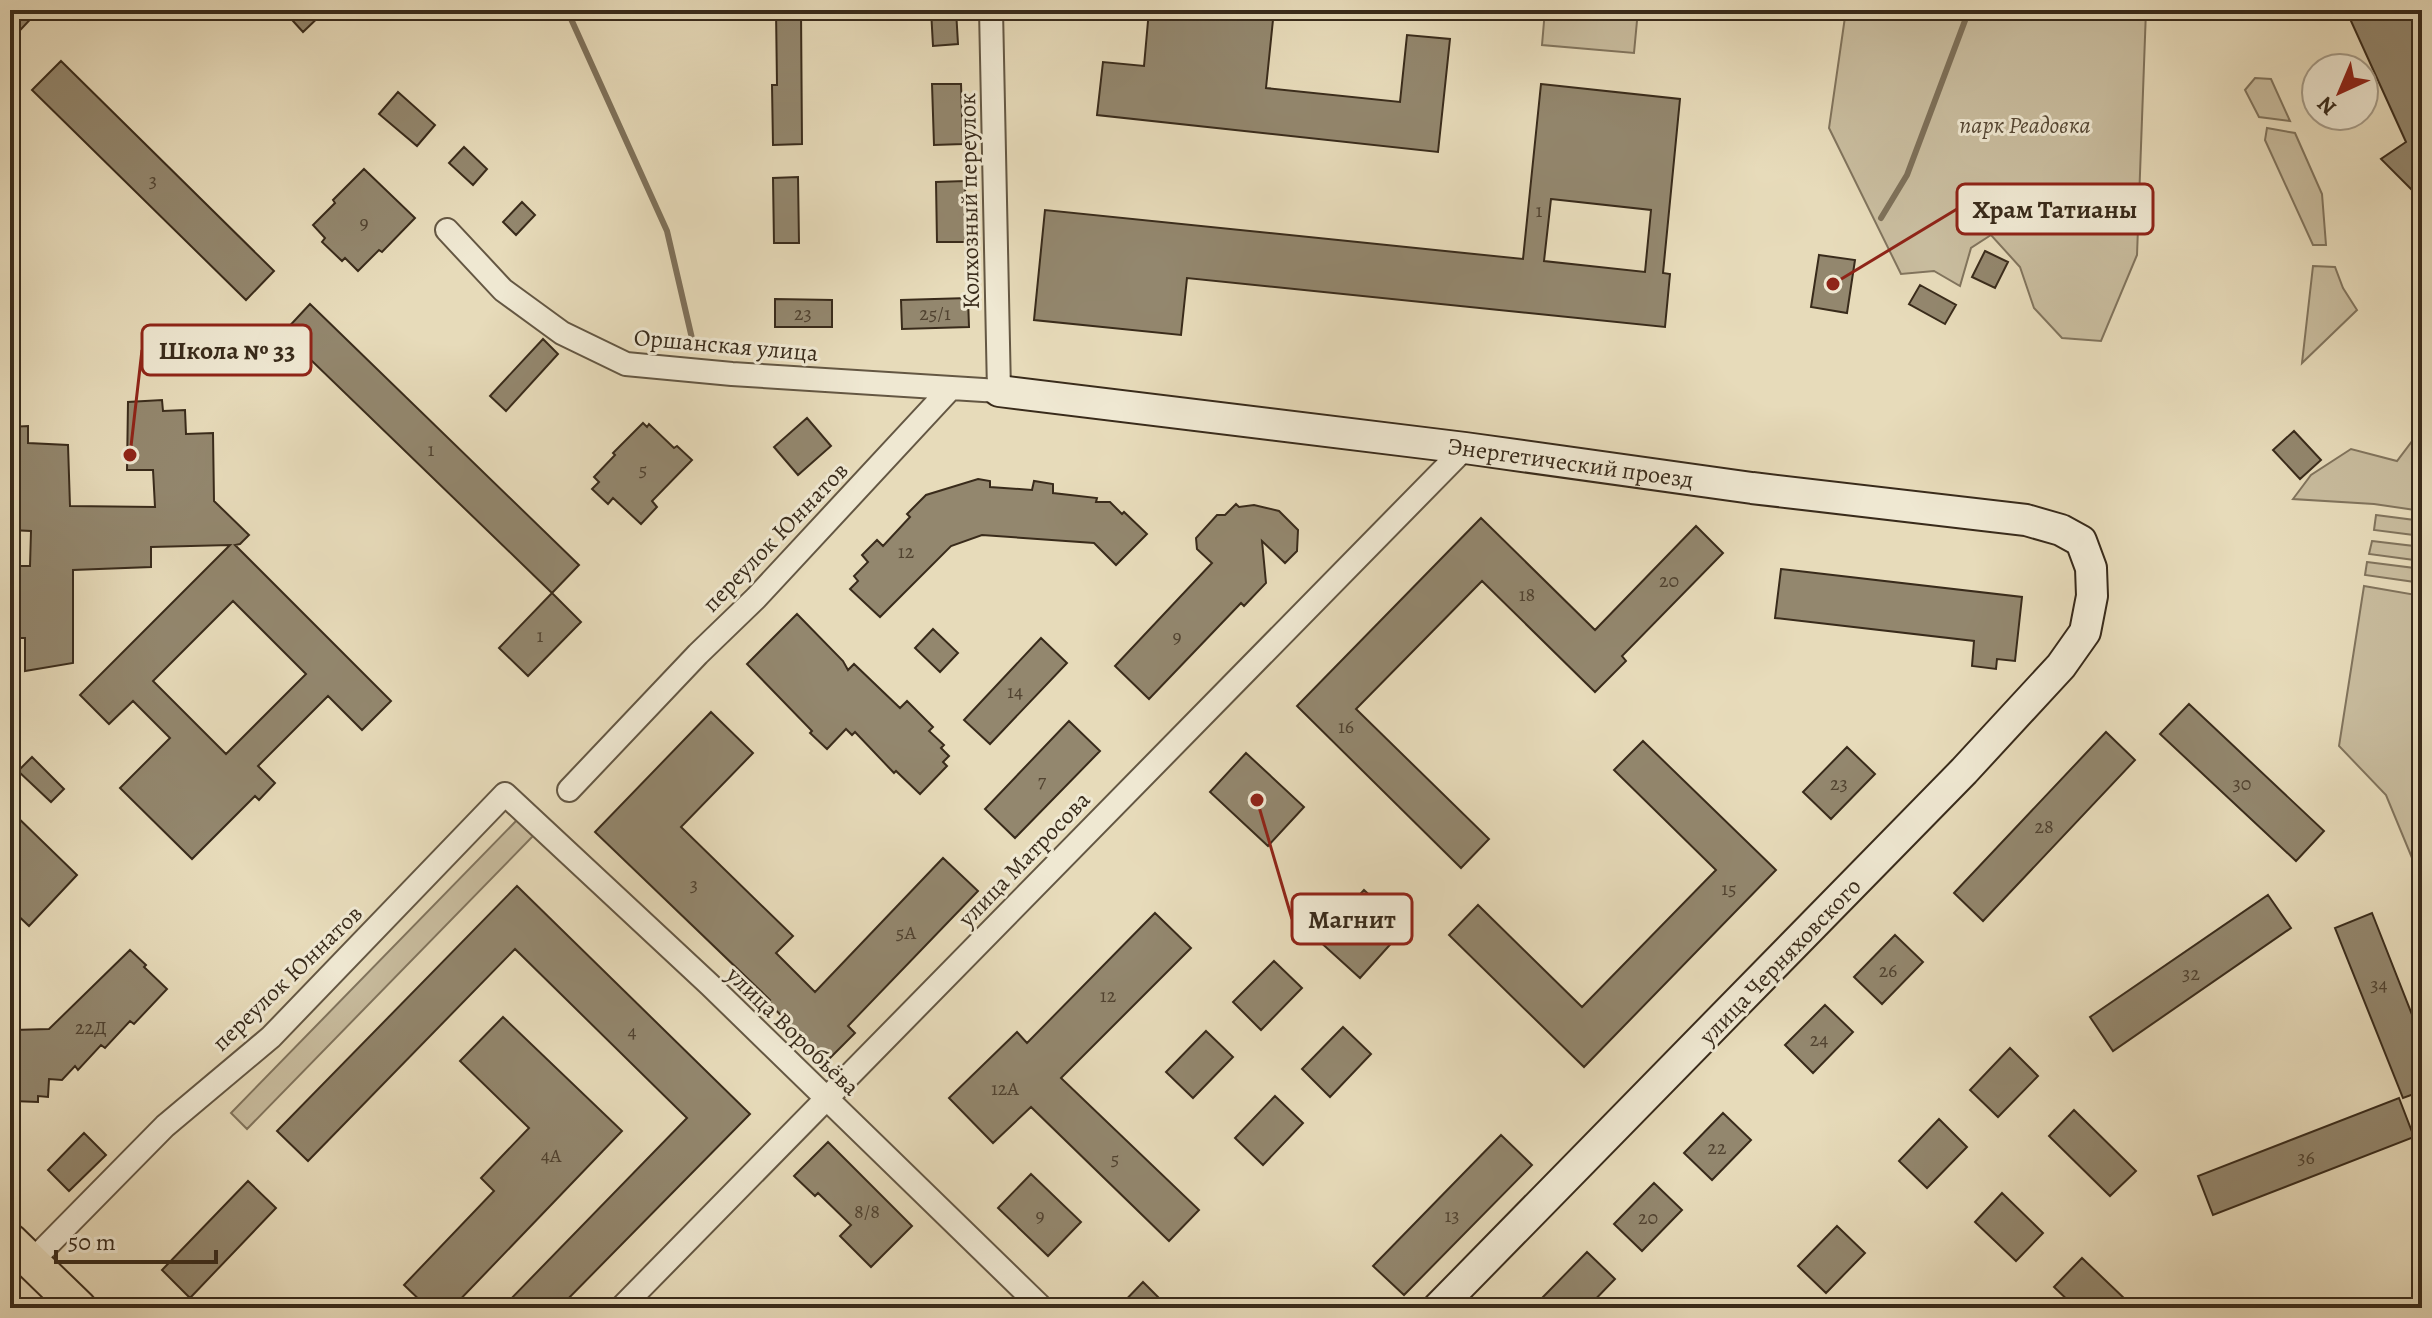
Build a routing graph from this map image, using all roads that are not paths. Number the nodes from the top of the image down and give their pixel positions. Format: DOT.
graph roads {
  1 [pos="991,10"];
  2 [pos="447,230"];
  3 [pos="951,388"];
  4 [pos="999,391"];
  5 [pos="1465,448"];
  6 [pos="2092,596"];
  7 [pos="569,790"];
  8 [pos="505,794"];
  9 [pos="825,1099"];
  10 [pos="21,1251"];
  11 [pos="79,1308"];
  12 [pos="621,1308"];
  13 [pos="1042,1308"];
  14 [pos="1438,1308"];
  1 -- 4 [label="street, Колхозный переулок"];
  2 -- 3 [label="street, Оршанская улица"];
  3 -- 4 [label="street, Оршанская улица"];
  3 -- 7 [label="street, переулок Юннатов"];
  4 -- 5 [label="street, Энергетический проезд"];
  5 -- 6 [label="street, Энергетический проезд"];
  5 -- 9 [label="street, улица Матросова"];
  6 -- 14 [label="street, улица Черняховского"];
  8 -- 9 [label="street, улица Воробьёва"];
  8 -- 10 [label="street, переулок Юннатов"];
  9 -- 12 [label="street, улица Матросова"];
  9 -- 13 [label="street, улица Воробьёва"];
  10 -- 11 [label="main road"];
}
